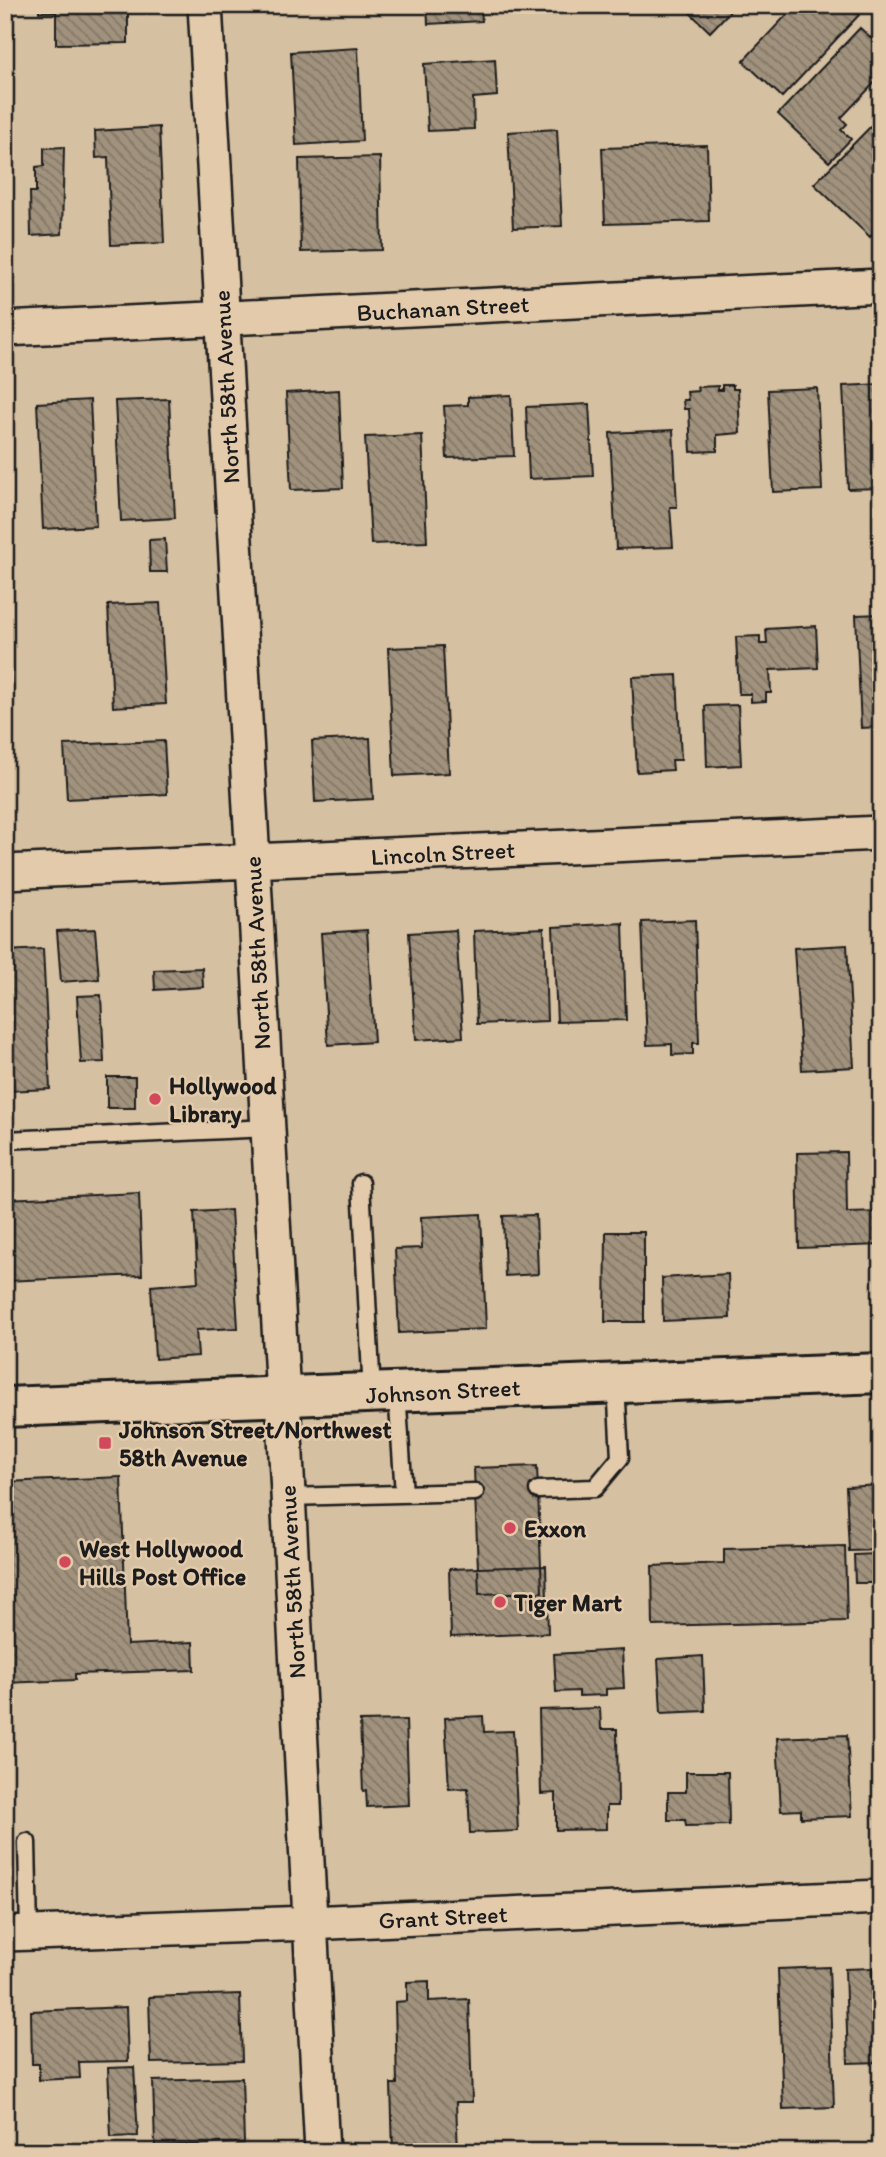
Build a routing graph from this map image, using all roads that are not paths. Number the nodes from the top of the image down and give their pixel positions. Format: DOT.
graph roads {
  1 [pos="205,5"];
  2 [pos="881,286"];
  3 [pos="222,319"];
  4 [pos="5,329"];
  5 [pos="881,834"];
  6 [pos="252,862"];
  7 [pos="5,872"];
  8 [pos="267,1128"];
  9 [pos="5,1140"];
  10 [pos="361,1183"];
  11 [pos="881,1373"];
  12 [pos="616,1383"];
  13 [pos="384,1393"];
  14 [pos="283,1397"];
  15 [pos="5,1407"];
  16 [pos="538,1490"];
  17 [pos="475,1492"];
  18 [pos="404,1494"];
  19 [pos="288,1497"];
  20 [pos="27,1842"];
  21 [pos="881,1897"];
  22 [pos="309,1923"];
  23 [pos="17,1933"];
  24 [pos="322,2152"];
  1 -- 3 [label="street, North 58th Avenue"];
  2 -- 3 [label="street, Buchanan Street"];
  3 -- 4 [label="street, Buchanan Street"];
  3 -- 6 [label="street, North 58th Avenue"];
  5 -- 6 [label="street, Lincoln Street"];
  6 -- 7 [label="street, Lincoln Street"];
  6 -- 8 [label="street, North 58th Avenue"];
  8 -- 9 [label="lane"];
  8 -- 14 [label="street, North 58th Avenue"];
  10 -- 13 [label="lane"];
  11 -- 12 [label="street, Johnson Street"];
  12 -- 13 [label="street, Johnson Street"];
  12 -- 16 [label="lane"];
  13 -- 14 [label="street, Johnson Street"];
  13 -- 18 [label="lane"];
  14 -- 15 [label="street, Johnson Street"];
  14 -- 19 [label="street, North 58th Avenue"];
  17 -- 18 [label="lane"];
  18 -- 19 [label="lane"];
  19 -- 22 [label="street, North 58th Avenue"];
  20 -- 23 [label="lane"];
  21 -- 22 [label="street, Grant Street"];
  22 -- 23 [label="street, Grant Street"];
  22 -- 24 [label="street, North 58th Avenue"];
}
